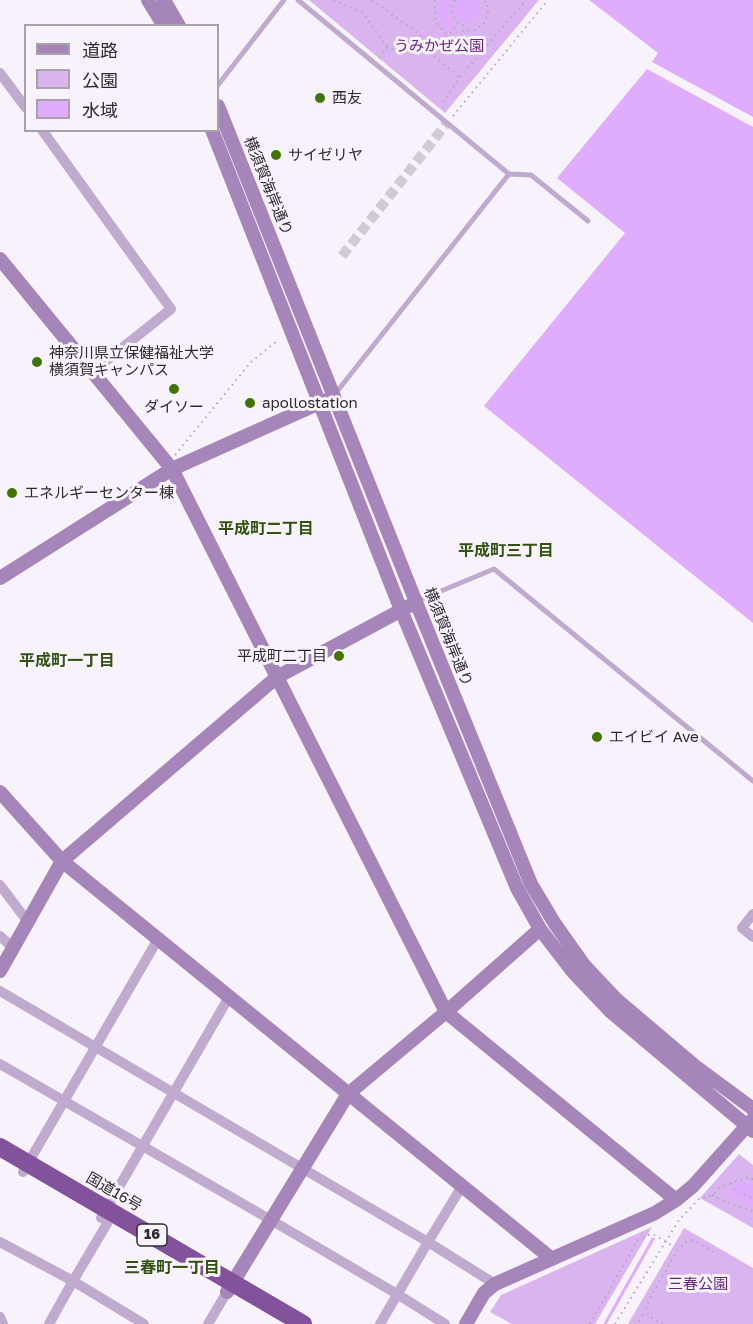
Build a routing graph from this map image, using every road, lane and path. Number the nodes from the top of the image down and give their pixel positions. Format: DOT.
graph roads {
  1 [pos="148,0"];
  2 [pos="165,0"];
  3 [pos="285,0"];
  4 [pos="298,0"];
  5 [pos="334,0"];
  6 [pos="372,0"];
  7 [pos="435,0"];
  8 [pos="454,0"];
  9 [pos="482,0"];
  10 [pos="526,0"];
  11 [pos="548,0"];
  12 [pos="458,23"];
  13 [pos="163,24"];
  14 [pos="178,24"];
  15 [pos="448,36"];
  16 [pos="388,46"];
  17 [pos="436,46"];
  18 [pos="375,63"];
  19 [pos="0,73"];
  20 [pos="460,77"];
  21 [pos="219,84"];
  22 [pos="443,102"];
  23 [pos="24,105"];
  24 [pos="219,108"];
  25 [pos="447,123"];
  26 [pos="43,132"];
  27 [pos="213,132"];
  28 [pos="509,174"];
  29 [pos="588,221"];
  30 [pos="0,259"];
  31 [pos="277,341"];
  32 [pos="92,372"];
  33 [pos="334,395"];
  34 [pos="320,403"];
  35 [pos="170,466"];
  36 [pos="0,578"];
  37 [pos="416,602"];
  38 [pos="401,610"];
  39 [pos="277,676"];
  40 [pos="753,781"];
  41 [pos="0,792"];
  42 [pos="62,861"];
  43 [pos="0,885"];
  44 [pos="753,914"];
  45 [pos="28,922"];
  46 [pos="540,929"];
  47 [pos="0,936"];
  48 [pos="753,937"];
  49 [pos="158,939"];
  50 [pos="13,948"];
  51 [pos="0,971"];
  52 [pos="0,991"];
  53 [pos="229,997"];
  54 [pos="446,1012"];
  55 [pos="95,1047"];
  56 [pos="0,1064"];
  57 [pos="173,1093"];
  58 [pos="348,1094"];
  59 [pos="64,1102"];
  60 [pos="753,1109"];
  61 [pos="751,1125"];
  62 [pos="143,1146"];
  63 [pos="0,1147"];
  64 [pos="0,1159"];
  65 [pos="26,1168"];
  66 [pos="303,1168"];
  67 [pos="753,1180"];
  68 [pos="731,1183"];
  69 [pos="462,1186"];
  70 [pos="712,1195"];
  71 [pos="753,1196"];
  72 [pos="676,1200"];
  73 [pos="753,1212"];
  74 [pos="105,1216"];
  75 [pos="271,1220"];
  76 [pos="0,1242"];
  77 [pos="428,1242"];
  78 [pos="678,1249"];
  79 [pos="715,1253"];
  80 [pos="552,1259"];
  81 [pos="73,1281"];
  82 [pos="495,1284"];
  83 [pos="230,1288"];
  84 [pos="397,1294"];
  85 [pos="646,1310"];
  86 [pos="0,1317"];
  87 [pos="639,1322"];
  88 [pos="3,1324"];
  89 [pos="49,1324"];
  90 [pos="144,1324"];
  91 [pos="208,1324"];
  92 [pos="279,1324"];
  93 [pos="303,1324"];
  94 [pos="380,1324"];
  95 [pos="445,1324"];
  96 [pos="466,1324"];
  97 [pos="590,1324"];
  98 [pos="615,1324"];
  99 [pos="663,1324"];
  1 -- 13 [label="street"];
  2 -- 14 [label="street"];
  3 -- 21 [label="lane"];
  4 -- 18 [label="lane"];
  5 -- 16 [label="path"];
  6 -- 17 [label="path"];
  7 -- 15 [label="path"];
  8 -- 12 [label="path"];
  9 -- 12 [label="path"];
  10 -- 20 [label="path"];
  11 -- 25 [label="path"];
  12 -- 15 [label="path"];
  15 -- 17 [label="path"];
  16 -- 17 [label="path"];
  16 -- 18 [label="path"];
  17 -- 20 [label="path"];
  18 -- 25 [label="lane"];
  19 -- 23 [label="street"];
  20 -- 22 [label="path"];
  24 -- 33 [label="street, 横須賀海岸通り"];
  25 -- 28 [label="lane"];
  26 -- 32 [label="street"];
  27 -- 34 [label="street"];
  28 -- 29 [label="lane"];
  28 -- 33 [label="lane"];
  30 -- 32 [label="street"];
  31 -- 35 [label="path"];
  32 -- 35 [label="street"];
  33 -- 34 [label="street"];
  33 -- 37 [label="street, 横須賀海岸通り"];
  34 -- 35 [label="street"];
  34 -- 38 [label="street"];
  35 -- 36 [label="street"];
  35 -- 39 [label="street"];
  37 -- 38 [label="street"];
  37 -- 40 [label="lane"];
  37 -- 60 [label="street, 横須賀海岸通り"];
  38 -- 39 [label="street"];
  38 -- 46 [label="street"];
  39 -- 42 [label="street"];
  39 -- 54 [label="street"];
  41 -- 42 [label="street"];
  42 -- 45 [label="street"];
  42 -- 49 [label="street"];
  43 -- 45 [label="street"];
  44 -- 48 [label="street"];
  45 -- 50 [label="street"];
  46 -- 54 [label="street"];
  46 -- 61 [label="street"];
  47 -- 50 [label="street"];
  49 -- 53 [label="street"];
  49 -- 55 [label="street"];
  50 -- 51 [label="street"];
  52 -- 55 [label="street"];
  53 -- 57 [label="street"];
  53 -- 58 [label="street"];
  54 -- 58 [label="street"];
  54 -- 72 [label="street"];
  55 -- 57 [label="street"];
  55 -- 59 [label="street"];
  56 -- 59 [label="street"];
  57 -- 62 [label="street"];
  57 -- 66 [label="street"];
  58 -- 66 [label="street"];
  58 -- 69 [label="street"];
  59 -- 62 [label="street"];
  59 -- 65 [label="street"];
  61 -- 72 [label="street"];
  62 -- 74 [label="street"];
  62 -- 75 [label="street"];
  63 -- 65 [label="highway, 国道16号 / 16"];
  64 -- 65 [label="highway, 国道16号 / 16"];
  65 -- 74 [label="highway, 国道16号 / 16"];
  66 -- 75 [label="street"];
  66 -- 77 [label="street"];
  67 -- 68 [label="path"];
  68 -- 70 [label="path"];
  68 -- 71 [label="path"];
  69 -- 77 [label="street"];
  69 -- 80 [label="street"];
  70 -- 73 [label="path"];
  70 -- 98 [label="path"];
  72 -- 80 [label="street"];
  74 -- 81 [label="street"];
  74 -- 83 [label="highway, 国道16号 / 16"];
  75 -- 83 [label="street"];
  75 -- 84 [label="street"];
  76 -- 81 [label="street"];
  77 -- 82 [label="street"];
  77 -- 84 [label="street"];
  78 -- 79 [label="path"];
  78 -- 85 [label="path"];
  78 -- 97 [label="path, bridge"];
  80 -- 82 [label="street"];
  81 -- 89 [label="street"];
  81 -- 90 [label="street"];
  82 -- 96 [label="street"];
  83 -- 91 [label="street"];
  83 -- 92 [label="highway, 国道16号 / 16"];
  83 -- 93 [label="highway, 国道16号 / 16"];
  84 -- 94 [label="street"];
  84 -- 95 [label="street"];
  85 -- 87 [label="path"];
  85 -- 99 [label="path"];
  86 -- 88 [label="street"];
}
